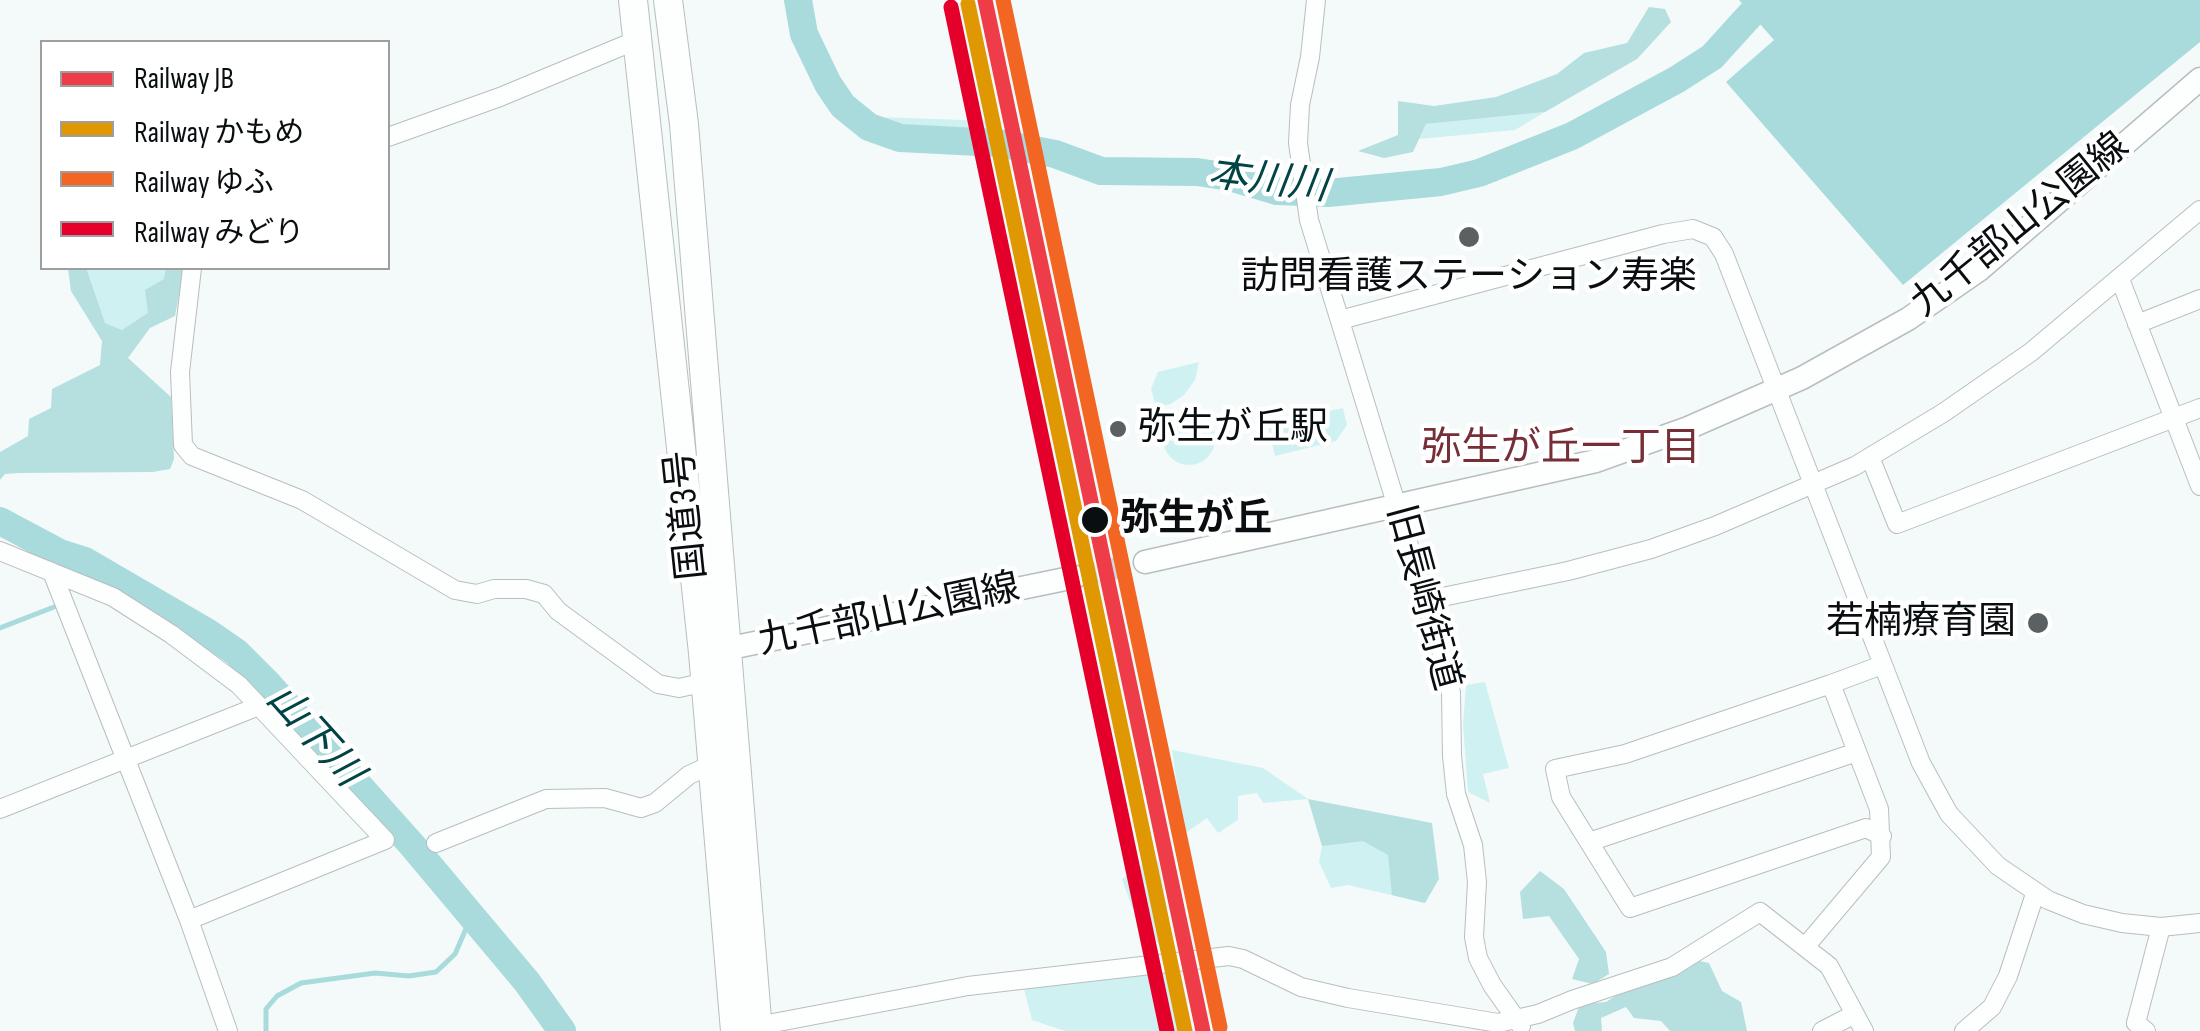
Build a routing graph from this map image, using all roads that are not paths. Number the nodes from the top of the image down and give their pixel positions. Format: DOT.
graph roads {
  1 [pos="633,0"];
  2 [pos="668,0"];
  3 [pos="1316,0"];
  4 [pos="637,40"];
  5 [pos="2200,78"];
  6 [pos="390,136"];
  7 [pos="2200,210"];
  8 [pos="192,270"];
  9 [pos="2120,278"];
  10 [pos="2200,299"];
  11 [pos="1340,320"];
  12 [pos="2137,324"];
  13 [pos="1777,389"];
  14 [pos="2200,408"];
  15 [pos="2174,418"];
  16 [pos="1870,457"];
  17 [pos="1813,486"];
  18 [pos="2200,486"];
  19 [pos="1398,506"];
  20 [pos="0,551"];
  21 [pos="1145,562"];
  22 [pos="52,572"];
  23 [pos="1075,577"];
  24 [pos="1423,601"];
  25 [pos="715,651"];
  26 [pos="1882,665"];
  27 [pos="706,682"];
  28 [pos="1831,684"];
  29 [pos="260,706"];
  30 [pos="1857,752"];
  31 [pos="124,760"];
  32 [pos="713,764"];
  33 [pos="0,809"];
  34 [pos="1882,836"];
  35 [pos="1589,842"];
  36 [pos="436,844"];
  37 [pos="2034,894"];
  38 [pos="189,920"];
  39 [pos="2200,923"];
  40 [pos="2162,927"];
  41 [pos="1805,947"];
  42 [pos="1855,1014"];
  43 [pos="792,1025"];
  44 [pos="1521,1026"];
  45 [pos="750,1029"];
  46 [pos="228,1031"];
  47 [pos="1822,1031"];
  48 [pos="1864,1031"];
  49 [pos="1964,1031"];
  50 [pos="2146,1031"];
  1 -- 4 [label="highway, 国道3号"];
  2 -- 25 [label="highway, 国道3号"];
  3 -- 11 [label="street, 旧長崎街道"];
  4 -- 6 [label="street"];
  4 -- 25 [label="highway, 国道3号"];
  5 -- 13 [label="main road, 九千部山公園線"];
  7 -- 9 [label="street"];
  8 -- 27 [label="street"];
  9 -- 12 [label="street"];
  9 -- 16 [label="street"];
  10 -- 12 [label="street"];
  11 -- 13 [label="street"];
  11 -- 19 [label="street, 旧長崎街道"];
  12 -- 15 [label="street"];
  13 -- 17 [label="street"];
  13 -- 19 [label="main road, 九千部山公園線"];
  14 -- 15 [label="street"];
  15 -- 16 [label="street"];
  15 -- 18 [label="street"];
  16 -- 17 [label="street"];
  17 -- 24 [label="street"];
  17 -- 26 [label="street"];
  19 -- 21 [label="main road, 九千部山公園線"];
  19 -- 24 [label="street, 旧長崎街道"];
  20 -- 22 [label="street"];
  22 -- 29 [label="street"];
  22 -- 31 [label="street"];
  23 -- 25 [label="main road, 九千部山公園線"];
  24 -- 44 [label="street, 旧長崎街道"];
  25 -- 27 [label="highway, 国道3号"];
  25 -- 45 [label="highway, 国道3号"];
  26 -- 28 [label="street"];
  26 -- 37 [label="street"];
  27 -- 32 [label="highway, 国道3号"];
  28 -- 30 [label="street"];
  28 -- 35 [label="street"];
  29 -- 31 [label="street"];
  29 -- 38 [label="street"];
  30 -- 34 [label="street"];
  30 -- 35 [label="street"];
  31 -- 33 [label="street"];
  31 -- 38 [label="street"];
  32 -- 36 [label="street"];
  32 -- 45 [label="highway, 国道3号"];
  34 -- 35 [label="street"];
  34 -- 41 [label="street"];
  37 -- 40 [label="street"];
  37 -- 49 [label="street"];
  38 -- 46 [label="street"];
  39 -- 40 [label="street"];
  40 -- 50 [label="street"];
  41 -- 42 [label="street"];
  41 -- 44 [label="street"];
  42 -- 47 [label="street"];
  42 -- 48 [label="street"];
  43 -- 44 [label="street"];
  43 -- 45 [label="street"];
}
